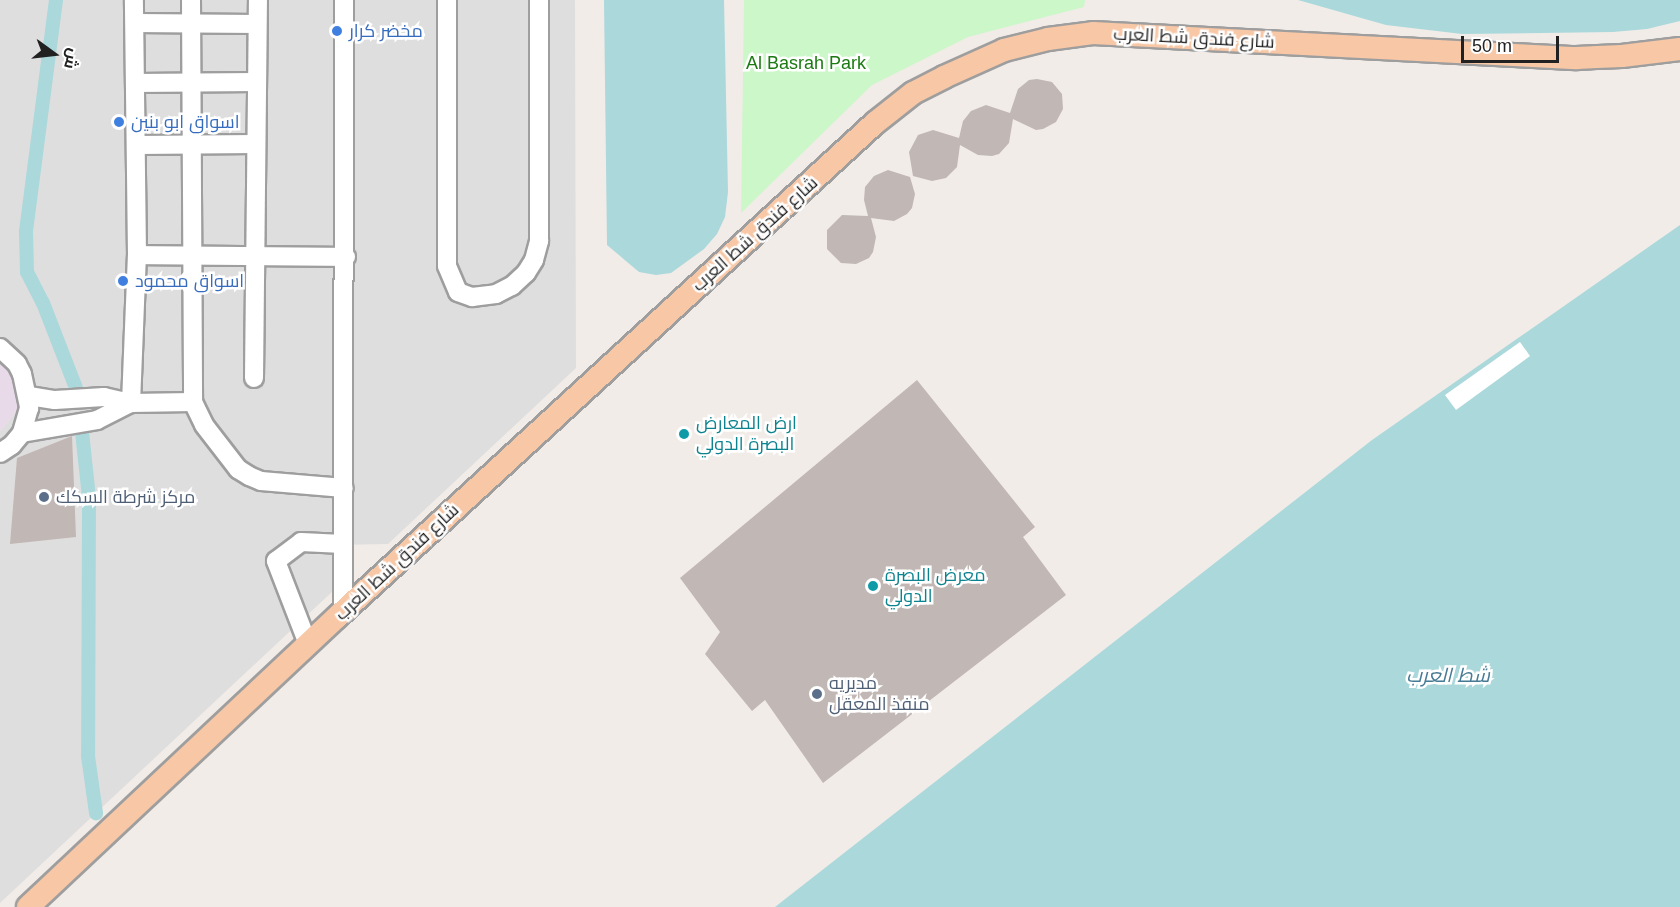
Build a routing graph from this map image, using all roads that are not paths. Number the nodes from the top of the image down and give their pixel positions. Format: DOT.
graph roads {
  1 [pos="134,0"];
  2 [pos="191,0"];
  3 [pos="258,0"];
  4 [pos="344,0"];
  5 [pos="447,0"];
  6 [pos="539,0"];
  7 [pos="135,23"];
  8 [pos="191,24"];
  9 [pos="257,24"];
  10 [pos="1680,50"];
  11 [pos="191,82"];
  12 [pos="257,82"];
  13 [pos="135,83"];
  14 [pos="256,144"];
  15 [pos="136,145"];
  16 [pos="191,145"];
  17 [pos="137,255"];
  18 [pos="192,256"];
  19 [pos="255,256"];
  20 [pos="346,257"];
  21 [pos="0,348"];
  22 [pos="254,378"];
  23 [pos="29,396"];
  24 [pos="193,402"];
  25 [pos="130,403"];
  26 [pos="21,433"];
  27 [pos="0,453"];
  28 [pos="344,488"];
  29 [pos="343,544"];
  30 [pos="343,611"];
  31 [pos="308,644"];
  32 [pos="28,907"];
  1 -- 7 [label="street"];
  2 -- 8 [label="street"];
  3 -- 9 [label="street"];
  4 -- 20 [label="street"];
  5 -- 6 [label="street"];
  7 -- 8 [label="street"];
  7 -- 13 [label="street"];
  8 -- 9 [label="street"];
  8 -- 11 [label="street"];
  9 -- 12 [label="street"];
  10 -- 30 [label="main road, شارع فندق شط العرب"];
  11 -- 12 [label="street"];
  11 -- 13 [label="street"];
  11 -- 16 [label="street"];
  12 -- 14 [label="street"];
  13 -- 15 [label="street"];
  14 -- 16 [label="street"];
  14 -- 19 [label="street"];
  15 -- 16 [label="street"];
  15 -- 17 [label="street"];
  16 -- 18 [label="street"];
  17 -- 18 [label="street"];
  17 -- 25 [label="street"];
  18 -- 19 [label="street"];
  18 -- 24 [label="street"];
  19 -- 20 [label="street"];
  19 -- 22 [label="street"];
  20 -- 28 [label="street"];
  21 -- 23 [label="street"];
  23 -- 25 [label="street"];
  23 -- 26 [label="street"];
  24 -- 25 [label="street"];
  24 -- 28 [label="street"];
  25 -- 26 [label="street"];
  26 -- 27 [label="street"];
  28 -- 29 [label="street"];
  29 -- 30 [label="street"];
  29 -- 31 [label="street"];
  30 -- 31 [label="main road, شارع فندق شط العرب"];
  31 -- 32 [label="main road, شارع فندق شط العرب"];
}
